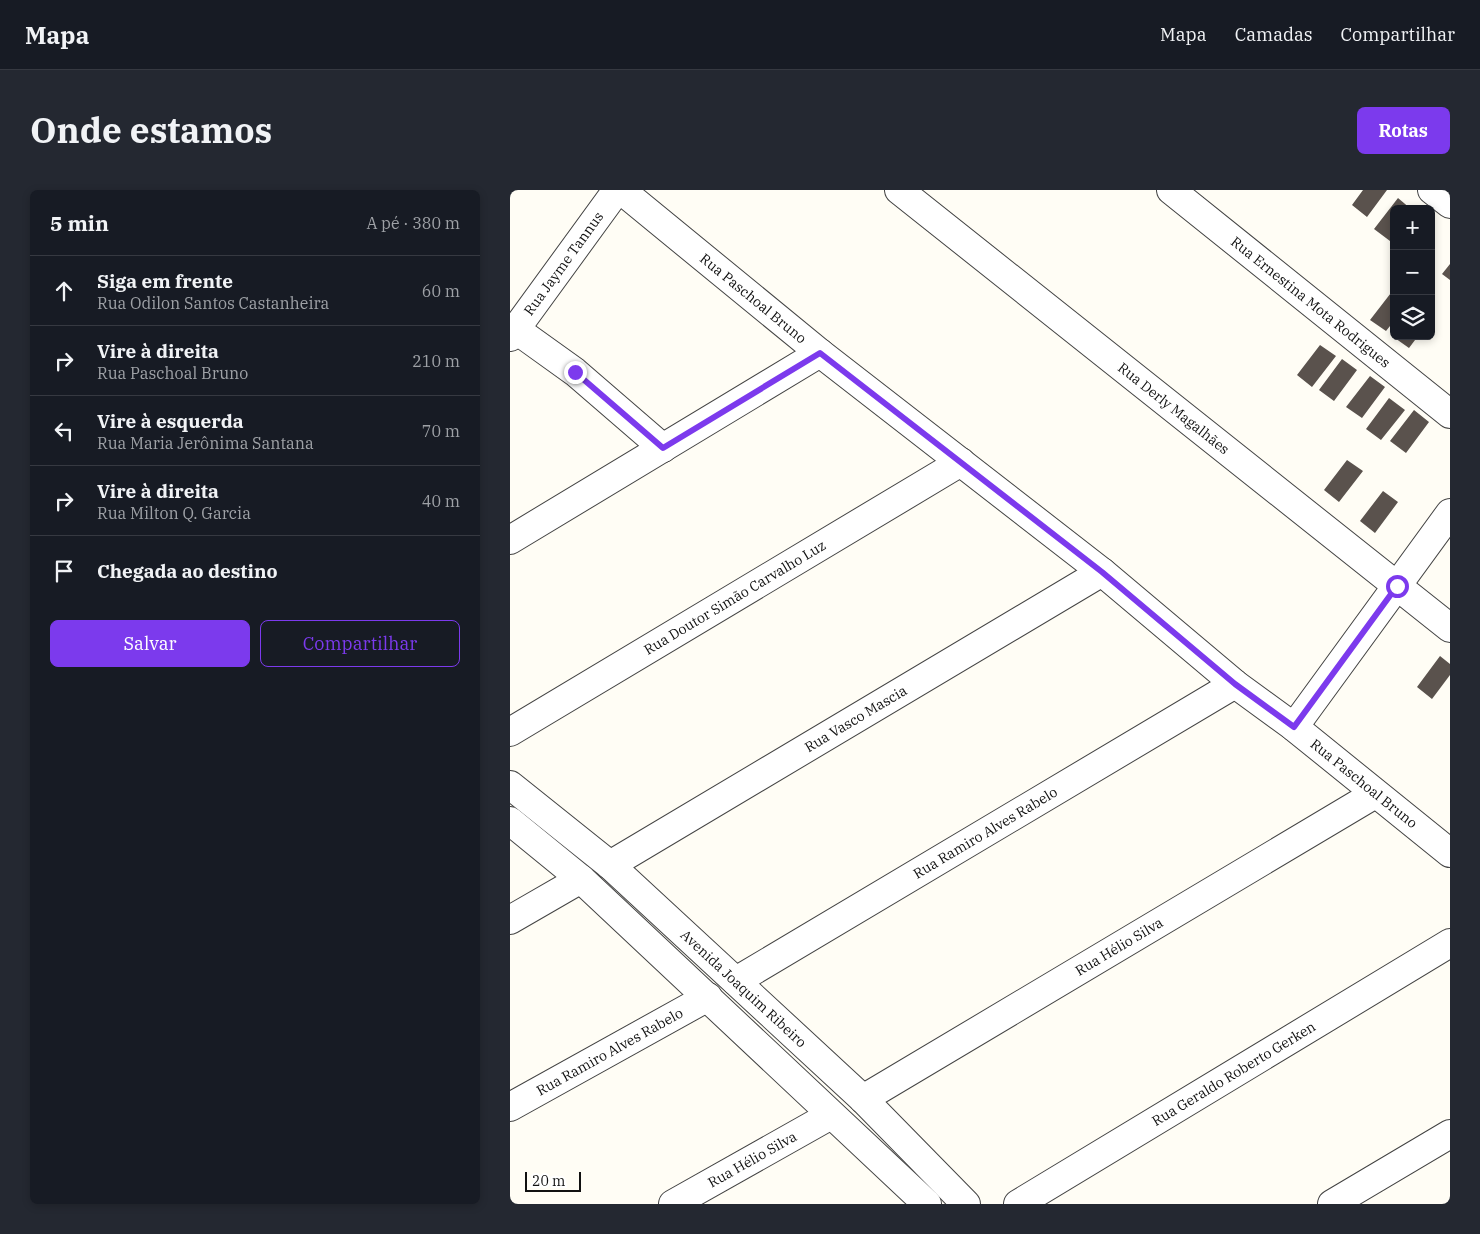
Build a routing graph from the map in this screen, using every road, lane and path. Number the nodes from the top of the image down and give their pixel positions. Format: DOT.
graph roads {
  1 [pos="617,190"];
  2 [pos="621,190"];
  3 [pos="899,190"];
  4 [pos="1171,190"];
  5 [pos="1432,190"];
  6 [pos="1450,204"];
  7 [pos="513,333"];
  8 [pos="820,353"];
  9 [pos="1450,414"];
  10 [pos="663,448"];
  11 [pos="961,462"];
  12 [pos="1450,513"];
  13 [pos="510,540"];
  14 [pos="1102,572"];
  15 [pos="1397,586"];
  16 [pos="1450,628"];
  17 [pos="1235,684"];
  18 [pos="1294,727"];
  19 [pos="510,732"];
  20 [pos="510,785"];
  21 [pos="1375,794"];
  22 [pos="510,821"];
  23 [pos="1450,853"];
  24 [pos="610,865"];
  25 [pos="581,879"];
  26 [pos="510,920"];
  27 [pos="1450,943"];
  28 [pos="736,982"];
  29 [pos="708,997"];
  30 [pos="863,1099"];
  31 [pos="510,1107"];
  32 [pos="831,1114"];
  33 [pos="1450,1134"];
  34 [pos="673,1204"];
  35 [pos="927,1204"];
  36 [pos="966,1204"];
  37 [pos="1018,1204"];
  38 [pos="1332,1204"];
  1 -- 7 [label="street, Rua Jayme Tannus"];
  2 -- 8 [label="street, Rua Paschoal Bruno"];
  3 -- 15 [label="street, Rua Derly Magalhães"];
  4 -- 9 [label="street, Rua Ernestina Mota Rodrigues"];
  5 -- 6 [label="street"];
  7 -- 10 [label="street"];
  8 -- 10 [label="street"];
  8 -- 11 [label="street, Rua Paschoal Bruno"];
  10 -- 13 [label="street"];
  11 -- 14 [label="street, Rua Paschoal Bruno"];
  11 -- 19 [label="street, Rua Doutor Simão Carvalho Luz"];
  12 -- 15 [label="street"];
  14 -- 17 [label="street, Rua Paschoal Bruno"];
  14 -- 24 [label="street, Rua Vasco Mascia"];
  15 -- 16 [label="street, Rua Derly Magalhães"];
  15 -- 18 [label="street"];
  17 -- 18 [label="street, Rua Paschoal Bruno"];
  17 -- 28 [label="street, Rua Ramiro Alves Rabelo"];
  18 -- 21 [label="street, Rua Paschoal Bruno"];
  20 -- 24 [label="street, Avenida Joaquim Ribeiro"];
  21 -- 23 [label="street, Rua Paschoal Bruno"];
  21 -- 30 [label="street, Rua Hélio Silva"];
  22 -- 25 [label="street"];
  24 -- 28 [label="street, Avenida Joaquim Ribeiro"];
  25 -- 26 [label="street"];
  25 -- 29 [label="street"];
  27 -- 37 [label="street, Rua Geraldo Roberto Gerken"];
  28 -- 30 [label="street, Avenida Joaquim Ribeiro"];
  29 -- 31 [label="street, Rua Ramiro Alves Rabelo"];
  29 -- 32 [label="street"];
  30 -- 36 [label="street, Avenida Joaquim Ribeiro"];
  32 -- 34 [label="street, Rua Hélio Silva"];
  32 -- 35 [label="street"];
  33 -- 38 [label="street"];
}
